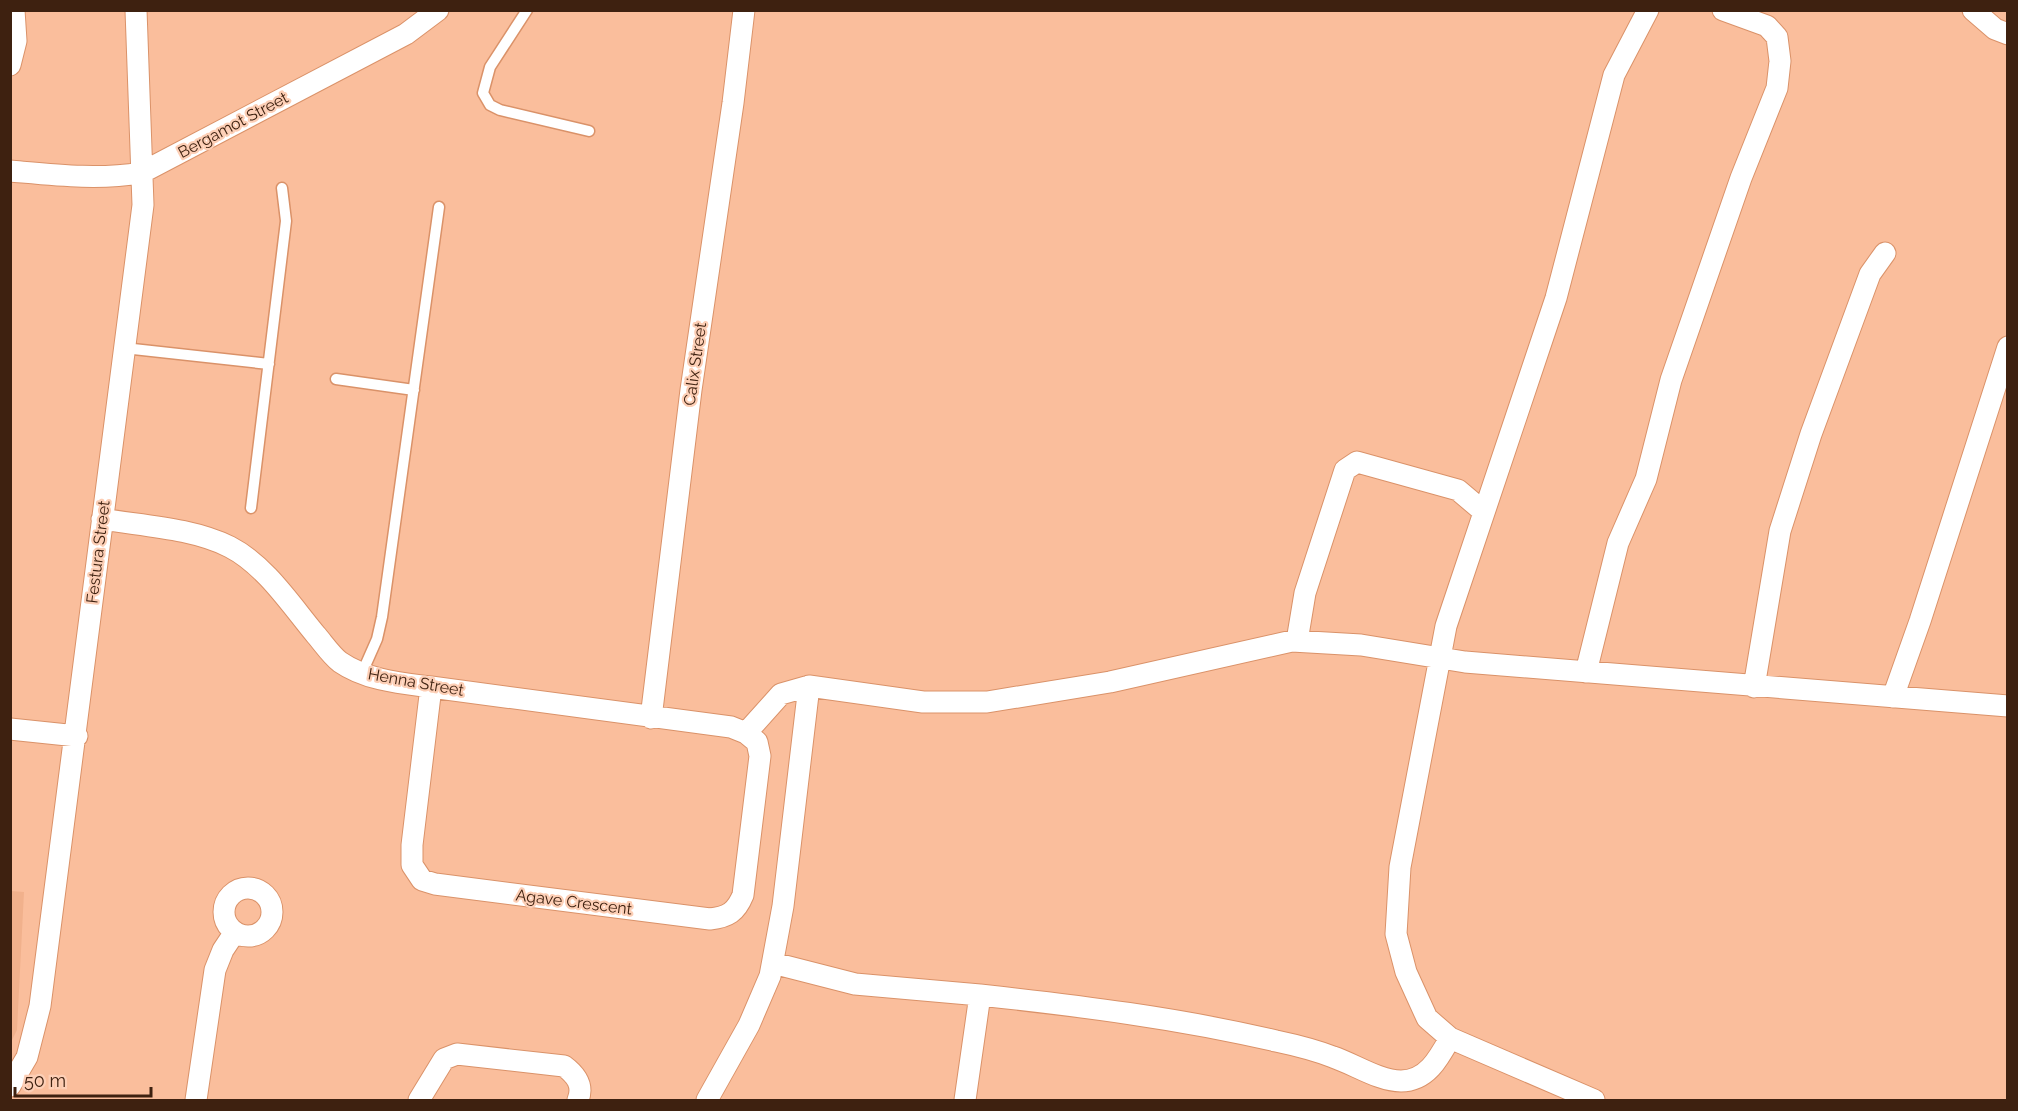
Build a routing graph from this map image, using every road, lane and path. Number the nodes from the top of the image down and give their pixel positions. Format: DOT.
graph roads {
  1 [pos="14,10"];
  2 [pos="136,10"];
  3 [pos="438,10"];
  4 [pos="528,10"];
  5 [pos="744,10"];
  6 [pos="1647,10"];
  7 [pos="1723,10"];
  8 [pos="1973,10"];
  9 [pos="2007,34"];
  10 [pos="10,65"];
  11 [pos="589,132"];
  12 [pos="10,171"];
  13 [pos="141,173"];
  14 [pos="282,188"];
  15 [pos="439,207"];
  16 [pos="1885,253"];
  17 [pos="2007,347"];
  18 [pos="124,348"];
  19 [pos="269,364"];
  20 [pos="336,379"];
  21 [pos="414,390"];
  22 [pos="252,508"];
  23 [pos="1484,512"];
  24 [pos="102,519"];
  25 [pos="1297,641"];
  26 [pos="1438,659"];
  27 [pos="1586,672"];
  28 [pos="362,673"];
  29 [pos="809,686"];
  30 [pos="431,687"];
  31 [pos="1754,687"];
  32 [pos="1893,697"];
  33 [pos="2007,706"];
  34 [pos="651,718"];
  35 [pos="10,729"];
  36 [pos="746,733"];
  37 [pos="76,736"];
  38 [pos="234,932"];
  39 [pos="773,963"];
  40 [pos="980,995"];
  41 [pos="1450,1038"];
  42 [pos="10,1086"];
  43 [pos="196,1101"];
  44 [pos="419,1101"];
  45 [pos="578,1101"];
  46 [pos="707,1101"];
  47 [pos="965,1101"];
  48 [pos="1594,1101"];
  1 -- 10 [label="street"];
  2 -- 13 [label="street, Festura Street"];
  3 -- 13 [label="street, Bergamot Street"];
  4 -- 11 [label="lane"];
  5 -- 34 [label="street, Calix Street"];
  6 -- 23 [label="street"];
  7 -- 27 [label="street"];
  8 -- 9 [label="street"];
  12 -- 13 [label="street, Bergamot Street"];
  13 -- 18 [label="street, Festura Street"];
  14 -- 19 [label="lane"];
  15 -- 21 [label="lane"];
  16 -- 31 [label="street"];
  17 -- 32 [label="street"];
  18 -- 19 [label="lane"];
  18 -- 24 [label="street, Festura Street"];
  19 -- 22 [label="lane"];
  20 -- 21 [label="lane"];
  21 -- 28 [label="lane"];
  23 -- 25 [label="street"];
  23 -- 26 [label="street"];
  24 -- 28 [label="street, Henna Street"];
  24 -- 37 [label="street, Festura Street"];
  25 -- 26 [label="street"];
  25 -- 29 [label="street"];
  26 -- 27 [label="street"];
  26 -- 41 [label="street"];
  27 -- 31 [label="street"];
  28 -- 30 [label="street, Henna Street"];
  29 -- 36 [label="street"];
  29 -- 39 [label="street"];
  30 -- 34 [label="street, Henna Street"];
  30 -- 36 [label="street, Agave Crescent"];
  31 -- 32 [label="street"];
  32 -- 33 [label="street"];
  34 -- 36 [label="street, Henna Street"];
  35 -- 37 [label="street"];
  37 -- 42 [label="street, Festura Street"];
  38 -- 43 [label="street"];
  39 -- 40 [label="street"];
  39 -- 46 [label="street"];
  40 -- 41 [label="street"];
  40 -- 47 [label="street"];
  41 -- 48 [label="street"];
  44 -- 45 [label="street"];
}
